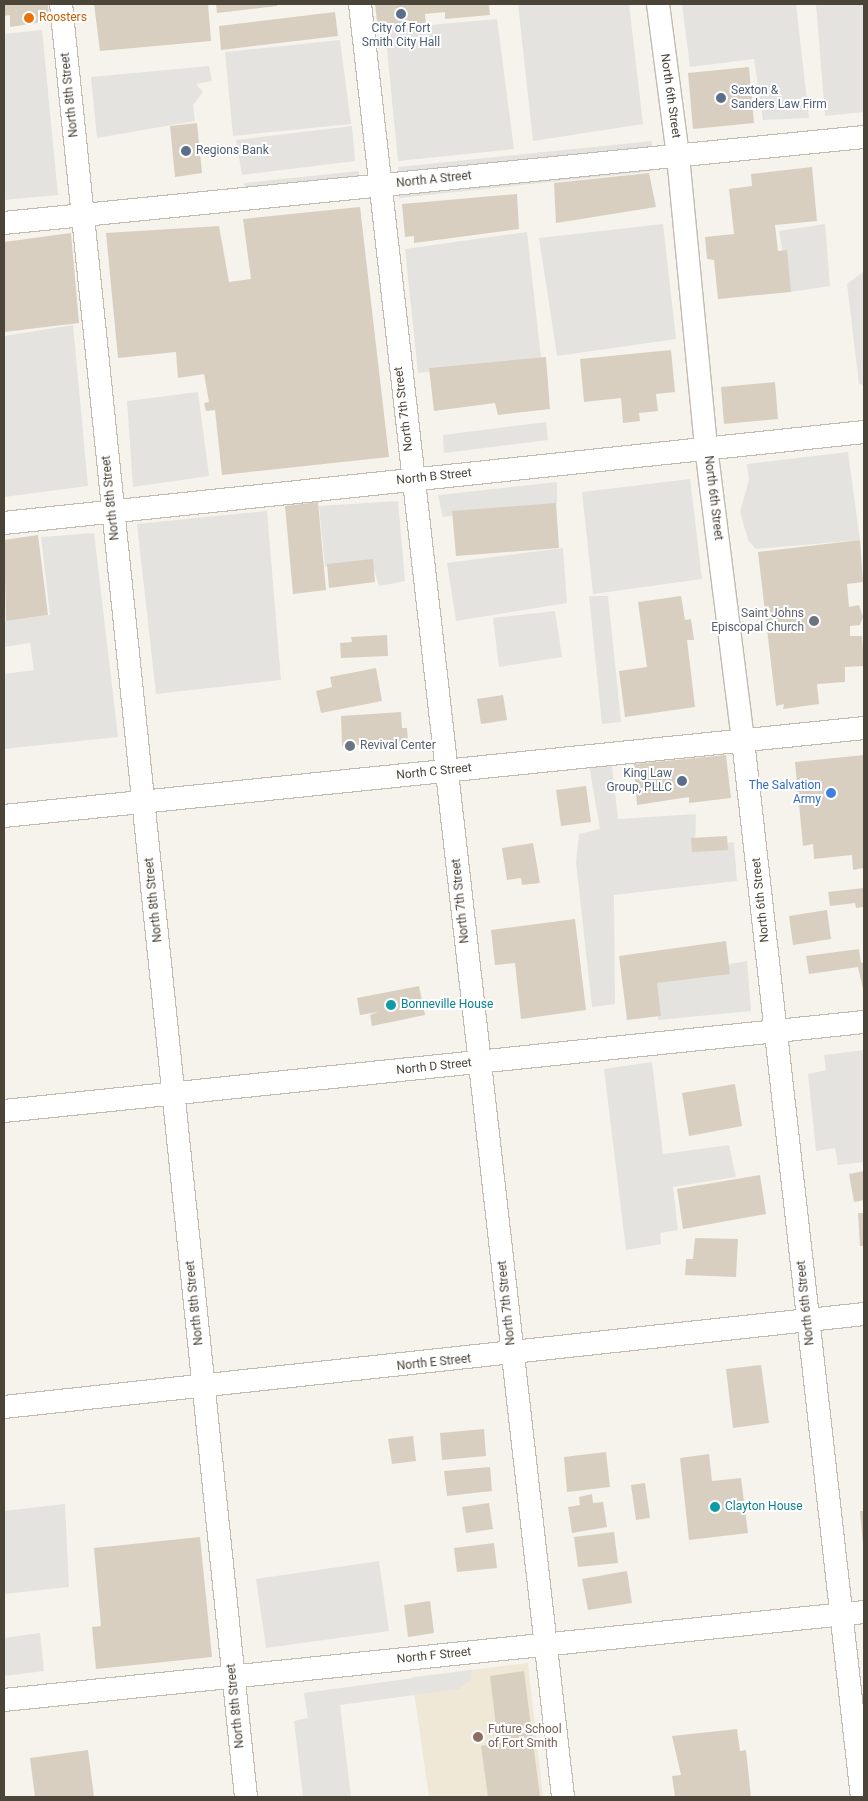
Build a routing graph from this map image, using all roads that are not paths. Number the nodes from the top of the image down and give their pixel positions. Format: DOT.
graph roads {
  1 [pos="61,4"];
  2 [pos="360,4"];
  3 [pos="658,4"];
  4 [pos="864,137"];
  5 [pos="678,156"];
  6 [pos="378,185"];
  7 [pos="82,214"];
  8 [pos="4,223"];
  9 [pos="864,432"];
  10 [pos="706,447"];
  11 [pos="413,479"];
  12 [pos="112,511"];
  13 [pos="4,522"];
  14 [pos="864,728"];
  15 [pos="743,740"];
  16 [pos="446,770"];
  17 [pos="144,801"];
  18 [pos="4,816"];
  19 [pos="864,1022"];
  20 [pos="776,1030"];
  21 [pos="480,1063"];
  22 [pos="174,1094"];
  23 [pos="4,1111"];
  24 [pos="864,1314"];
  25 [pos="808,1320"];
  26 [pos="513,1355"];
  27 [pos="204,1387"];
  28 [pos="4,1407"];
  29 [pos="864,1612"];
  30 [pos="841,1614"];
  31 [pos="545,1645"];
  32 [pos="233,1677"];
  33 [pos="4,1700"];
  34 [pos="246,1797"];
  35 [pos="563,1797"];
  36 [pos="862,1797"];
  1 -- 7 [label="street, North 8th Street"];
  2 -- 6 [label="street, North 7th Street"];
  3 -- 5 [label="street, North 6th Street"];
  4 -- 5 [label="street, North A Street"];
  5 -- 6 [label="street, North A Street"];
  5 -- 10 [label="street, North 6th Street"];
  6 -- 7 [label="street, North A Street"];
  6 -- 11 [label="street, North 7th Street"];
  7 -- 8 [label="street, North A Street"];
  7 -- 12 [label="street, North 8th Street"];
  9 -- 10 [label="street, North B Street"];
  10 -- 11 [label="street, North B Street"];
  10 -- 15 [label="street, North 6th Street"];
  11 -- 12 [label="street, North B Street"];
  11 -- 16 [label="street, North 7th Street"];
  12 -- 13 [label="street, North B Street"];
  12 -- 17 [label="street, North 8th Street"];
  14 -- 15 [label="street, North C Street"];
  15 -- 16 [label="street, North C Street"];
  15 -- 20 [label="street, North 6th Street"];
  16 -- 17 [label="street, North C Street"];
  16 -- 21 [label="street, North 7th Street"];
  17 -- 18 [label="street, North C Street"];
  17 -- 22 [label="street, North 8th Street"];
  19 -- 20 [label="street, North D Street"];
  20 -- 21 [label="street, North D Street"];
  20 -- 25 [label="street, North 6th Street"];
  21 -- 22 [label="street, North D Street"];
  21 -- 26 [label="street, North 7th Street"];
  22 -- 23 [label="street, North D Street"];
  22 -- 27 [label="street, North 8th Street"];
  24 -- 25 [label="street, North E Street"];
  25 -- 26 [label="street, North E Street"];
  25 -- 30 [label="street, North 6th Street"];
  26 -- 27 [label="street, North E Street"];
  26 -- 31 [label="street, North 7th Street"];
  27 -- 28 [label="street, North E Street"];
  27 -- 32 [label="street, North 8th Street"];
  29 -- 30 [label="street, North F Street"];
  30 -- 31 [label="street, North F Street"];
  30 -- 36 [label="street, North 6th Street"];
  31 -- 32 [label="street, North F Street"];
  31 -- 35 [label="street, North 7th Street"];
  32 -- 33 [label="street, North F Street"];
  32 -- 34 [label="street, North 8th Street"];
}
